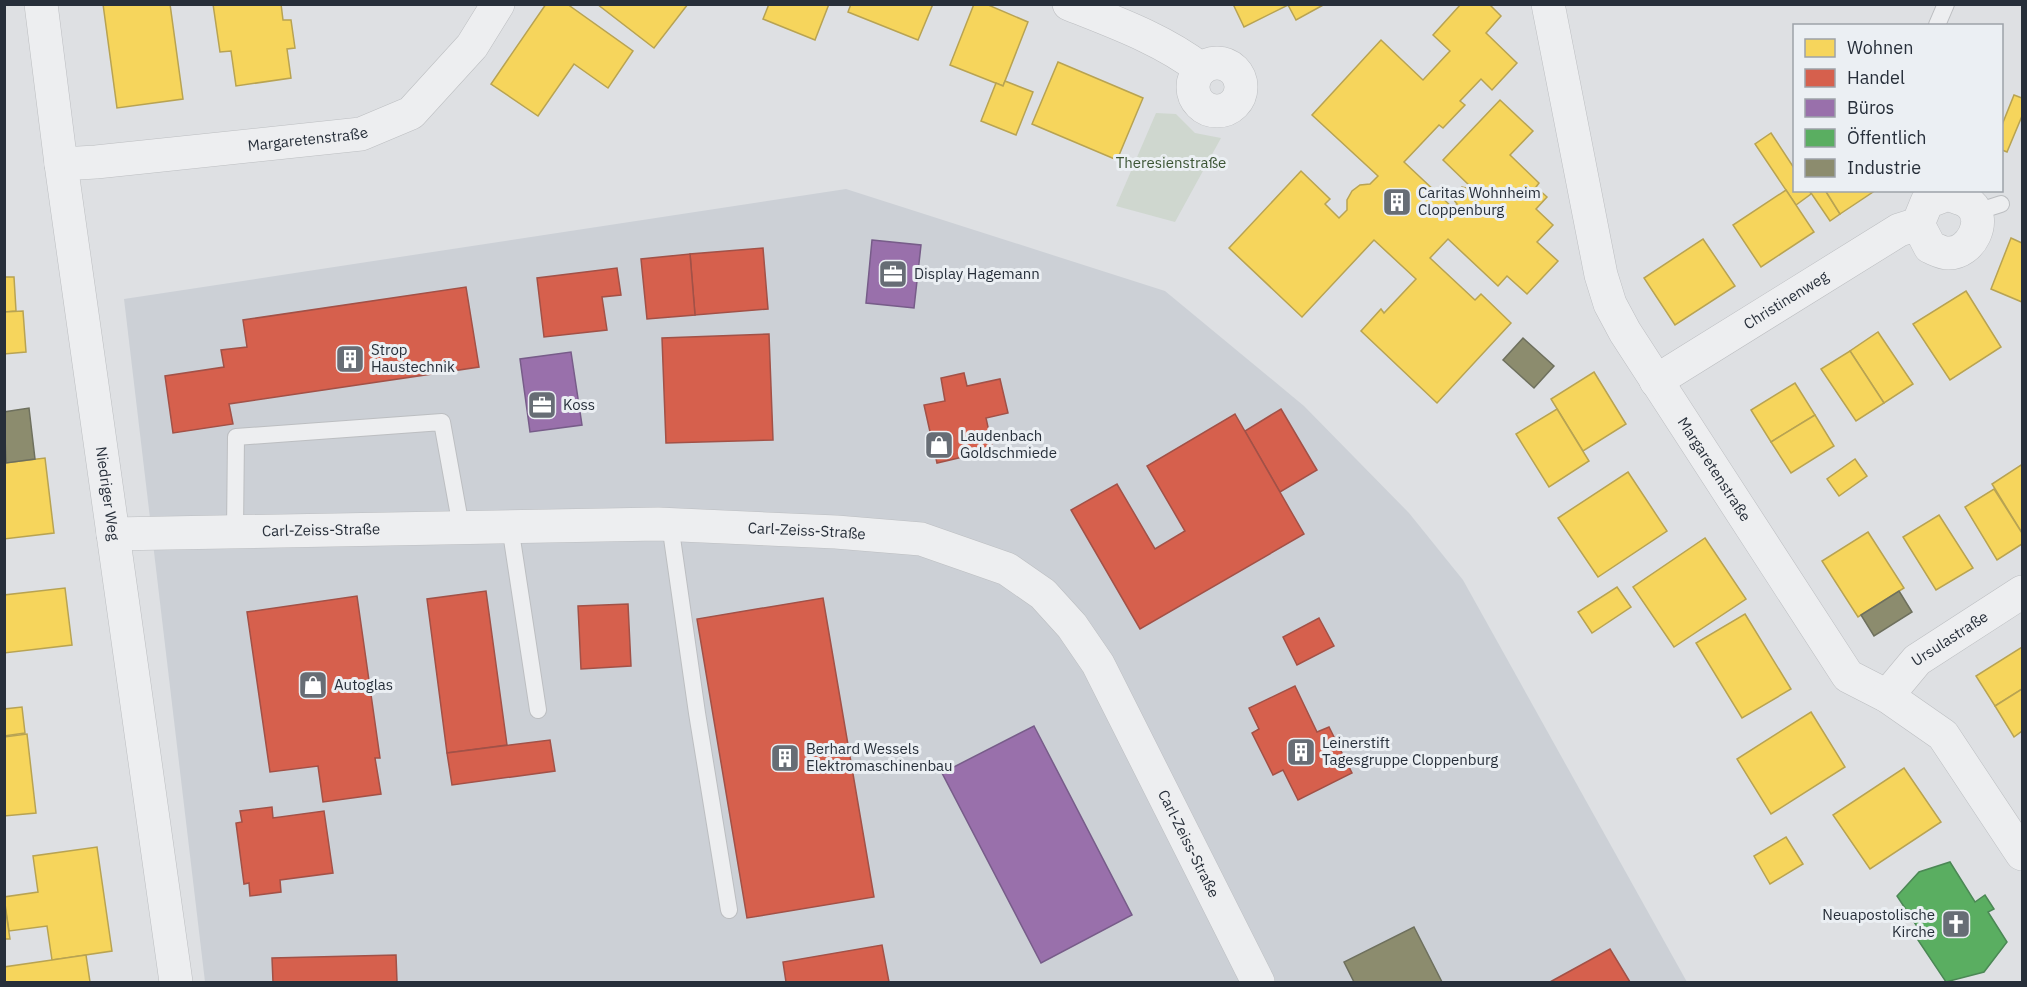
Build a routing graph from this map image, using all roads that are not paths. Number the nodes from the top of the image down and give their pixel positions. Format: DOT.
graph roads {
  1 [pos="41,4"];
  2 [pos="498,4"];
  3 [pos="1069,4"];
  4 [pos="1548,4"];
  5 [pos="1946,4"];
  6 [pos="1937,24"];
  7 [pos="1201,69"];
  8 [pos="61,164"];
  9 [pos="1918,224"];
  10 [pos="1656,381"];
  11 [pos="670,524"];
  12 [pos="510,526"];
  13 [pos="461,527"];
  14 [pos="235,531"];
  15 [pos="113,534"];
  16 [pos="2022,592"];
  17 [pos="1887,696"];
  18 [pos="538,710"];
  19 [pos="2022,854"];
  20 [pos="729,910"];
  21 [pos="176,982"];
  22 [pos="1258,982"];
  1 -- 8 [label="street, Niedriger Weg"];
  2 -- 8 [label="street, Margaretenstraße"];
  3 -- 7 [label="street"];
  4 -- 10 [label="street, Margaretenstraße"];
  5 -- 6 [label="lane"];
  8 -- 15 [label="street, Niedriger Weg"];
  9 -- 9 [label="street"];
  9 -- 10 [label="street, Christinenweg"];
  10 -- 17 [label="street, Margaretenstraße"];
  11 -- 12 [label="street, Carl-Zeiss-Straße"];
  11 -- 20 [label="lane"];
  11 -- 22 [label="street, Carl-Zeiss-Straße"];
  12 -- 13 [label="street, Carl-Zeiss-Straße"];
  12 -- 18 [label="lane"];
  13 -- 14 [label="street, Carl-Zeiss-Straße"];
  13 -- 14 [label="lane"];
  14 -- 15 [label="street, Carl-Zeiss-Straße"];
  15 -- 21 [label="street, Niedriger Weg"];
  16 -- 17 [label="street, Ursulastraße"];
  17 -- 19 [label="street, Margaretenstraße"];
}
